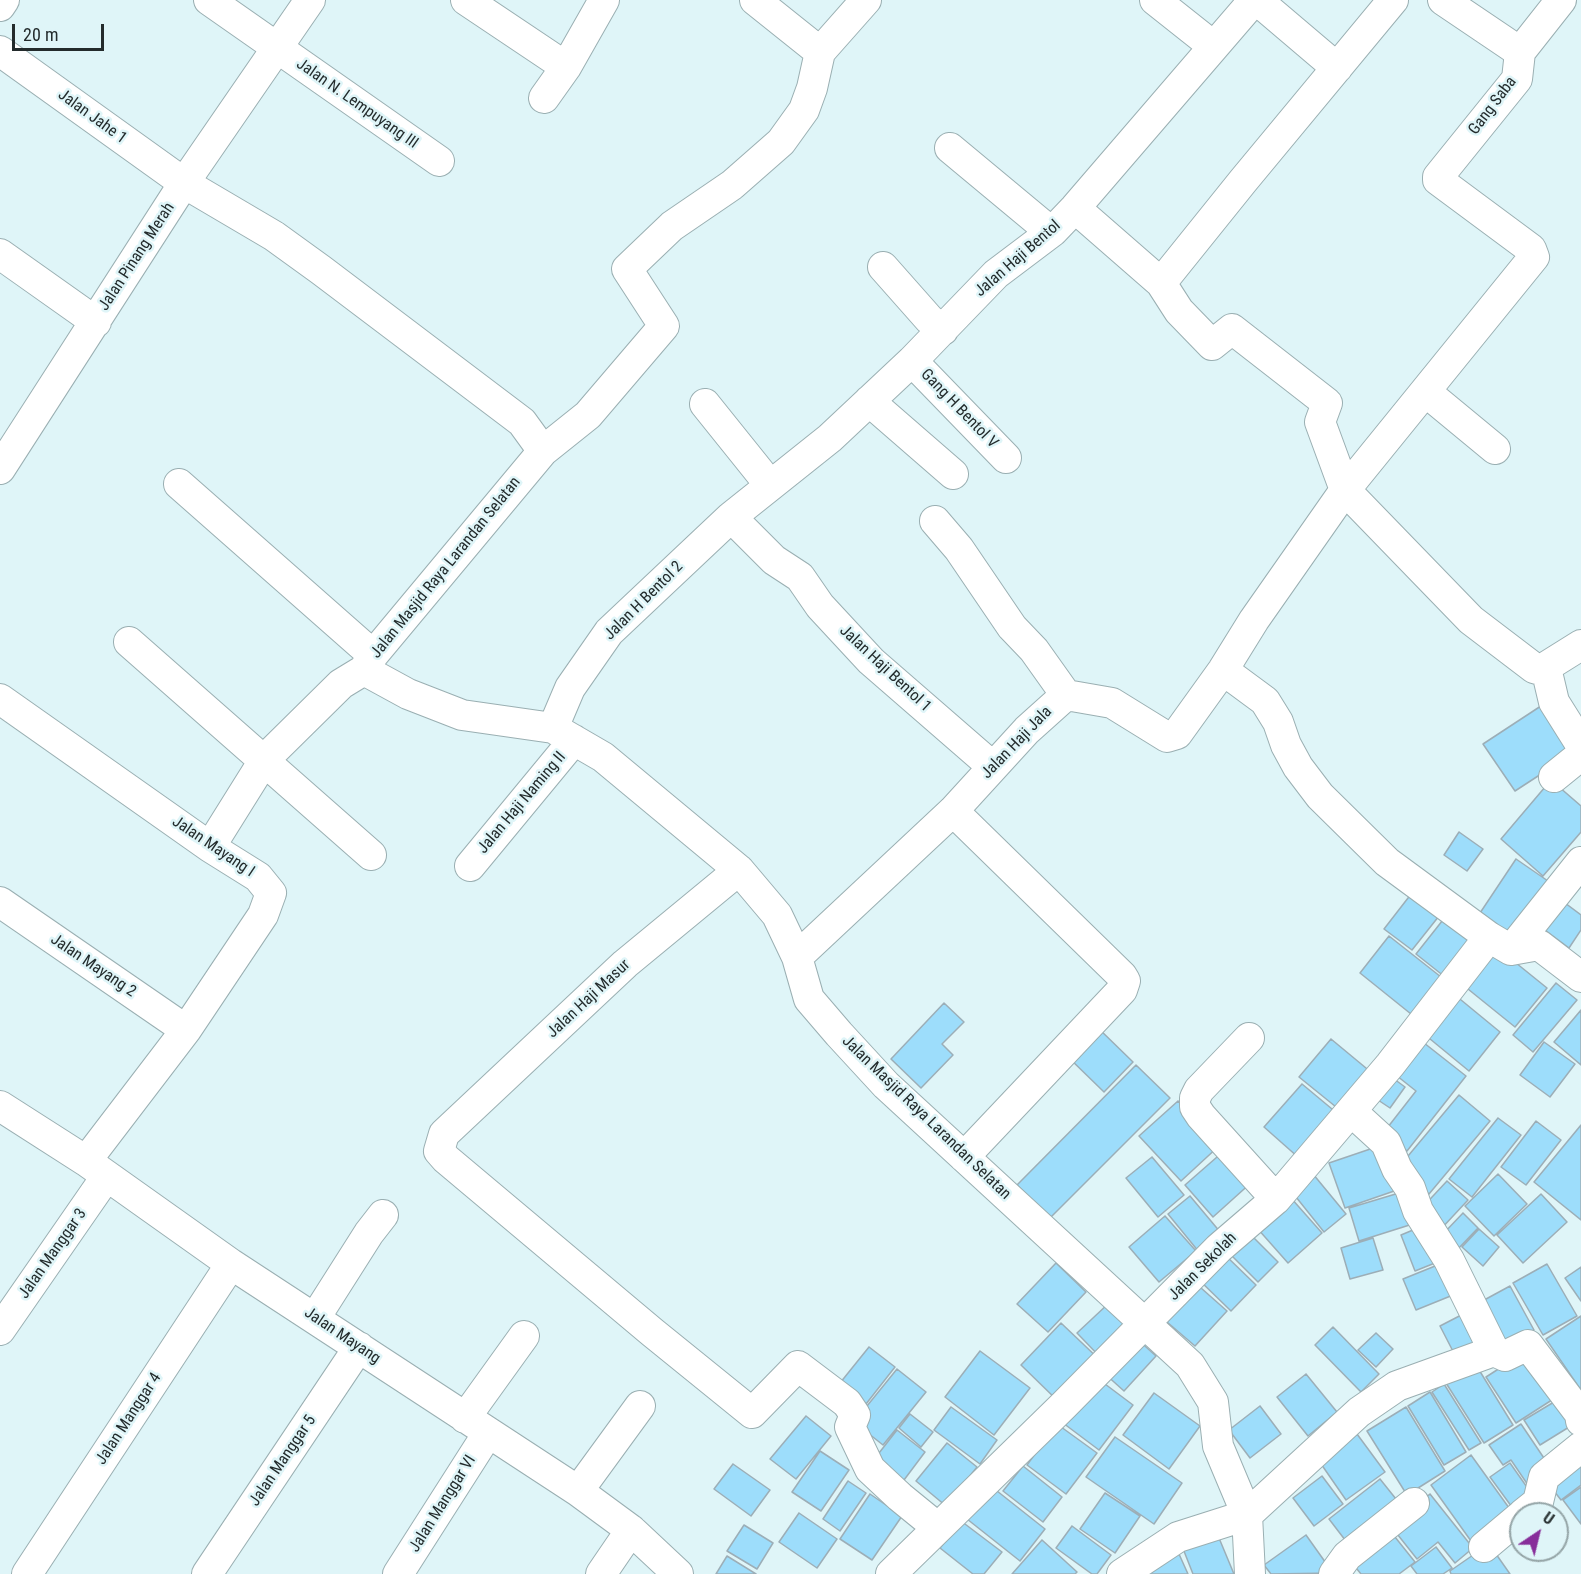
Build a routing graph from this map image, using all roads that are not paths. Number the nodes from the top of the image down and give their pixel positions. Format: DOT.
graph roads {
  1 [pos="4,0"];
  2 [pos="208,0"];
  3 [pos="310,0"];
  4 [pos="466,0"];
  5 [pos="604,0"];
  6 [pos="755,0"];
  7 [pos="866,0"];
  8 [pos="1155,0"];
  9 [pos="1256,0"];
  10 [pos="1393,0"];
  11 [pos="1443,0"];
  12 [pos="1562,0"];
  13 [pos="0,6"];
  14 [pos="1213,46"];
  15 [pos="276,47"];
  16 [pos="0,51"];
  17 [pos="820,52"];
  18 [pos="1520,52"];
  19 [pos="566,67"];
  20 [pos="1337,68"];
  21 [pos="544,98"];
  22 [pos="950,148"];
  23 [pos="439,161"];
  24 [pos="1438,180"];
  25 [pos="184,183"];
  26 [pos="1075,208"];
  27 [pos="1051,232"];
  28 [pos="0,254"];
  29 [pos="883,267"];
  30 [pos="1161,283"];
  31 [pos="96,322"];
  32 [pos="943,330"];
  33 [pos="912,361"];
  34 [pos="1426,392"];
  35 [pos="869,401"];
  36 [pos="705,404"];
  37 [pos="1495,449"];
  38 [pos="543,451"];
  39 [pos="1006,458"];
  40 [pos="2,462"];
  41 [pos="953,474"];
  42 [pos="179,484"];
  43 [pos="770,485"];
  44 [pos="1345,490"];
  45 [pos="731,517"];
  46 [pos="935,521"];
  47 [pos="129,642"];
  48 [pos="1581,645"];
  49 [pos="368,663"];
  50 [pos="1546,668"];
  51 [pos="1223,670"];
  52 [pos="1066,695"];
  53 [pos="0,699"];
  54 [pos="563,734"];
  55 [pos="1581,747"];
  56 [pos="265,759"];
  57 [pos="993,767"];
  58 [pos="1554,777"];
  59 [pos="952,811"];
  60 [pos="210,847"];
  61 [pos="371,855"];
  62 [pos="1581,862"];
  63 [pos="470,866"];
  64 [pos="739,870"];
  65 [pos="0,903"];
  66 [pos="1500,944"];
  67 [pos="796,957"];
  68 [pos="1581,977"];
  69 [pos="186,1030"];
  70 [pos="1249,1038"];
  71 [pos="0,1106"];
  72 [pos="1351,1111"];
  73 [pos="964,1157"];
  74 [pos="96,1169"];
  75 [pos="1276,1198"];
  76 [pos="383,1215"];
  77 [pos="231,1264"];
  78 [pos="315,1318"];
  79 [pos="1145,1325"];
  80 [pos="0,1330"];
  81 [pos="524,1336"];
  82 [pos="359,1347"];
  83 [pos="1494,1351"];
  84 [pos="640,1406"];
  85 [pos="1580,1416"];
  86 [pos="476,1426"];
  87 [pos="1581,1447"];
  88 [pos="578,1491"];
  89 [pos="1538,1502"];
  90 [pos="1414,1503"];
  91 [pos="1247,1515"];
  92 [pos="1509,1526"];
  93 [pos="938,1528"];
  94 [pos="631,1530"];
  95 [pos="1484,1547"];
  96 [pos="27,1574"];
  97 [pos="207,1574"];
  98 [pos="398,1574"];
  99 [pos="601,1574"];
  100 [pos="678,1574"];
  101 [pos="891,1574"];
  102 [pos="1122,1574"];
  103 [pos="1250,1574"];
  104 [pos="1334,1574"];
  1 -- 13 [label="street"];
  2 -- 15 [label="street, Jalan N. Lempuyang III"];
  3 -- 15 [label="street, Jalan Pinang Merah"];
  4 -- 19 [label="street"];
  5 -- 19 [label="street"];
  6 -- 17 [label="street"];
  7 -- 17 [label="street"];
  8 -- 14 [label="street"];
  9 -- 14 [label="street, Jalan Haji Bentol"];
  9 -- 20 [label="street"];
  10 -- 20 [label="street"];
  11 -- 18 [label="street"];
  12 -- 18 [label="street, Gang Saba"];
  14 -- 26 [label="street, Jalan Haji Bentol"];
  15 -- 23 [label="street, Jalan N. Lempuyang III"];
  15 -- 25 [label="street, Jalan Pinang Merah"];
  16 -- 25 [label="street, Jalan Jahe 1"];
  17 -- 38 [label="street, Jalan Masjid Raya Larandan Selatan"];
  18 -- 24 [label="street, Gang Saba"];
  19 -- 21 [label="street"];
  20 -- 30 [label="street"];
  22 -- 27 [label="street"];
  24 -- 34 [label="street, Jalan Haji Jala"];
  25 -- 31 [label="street, Jalan Pinang Merah"];
  25 -- 38 [label="street"];
  26 -- 27 [label="street, Jalan Haji Bentol"];
  26 -- 30 [label="street"];
  27 -- 32 [label="street, Jalan Haji Bentol"];
  28 -- 31 [label="street"];
  29 -- 32 [label="street"];
  30 -- 44 [label="street"];
  31 -- 40 [label="street, Jalan Pinang Merah"];
  32 -- 33 [label="street, Jalan Haji Bentol"];
  33 -- 35 [label="street, Jalan Haji Bentol"];
  33 -- 39 [label="street, Gang H Bentol V"];
  34 -- 37 [label="street"];
  34 -- 44 [label="street, Jalan Haji Jala"];
  35 -- 41 [label="street"];
  35 -- 43 [label="street, Jalan Haji Bentol"];
  36 -- 43 [label="street"];
  38 -- 49 [label="street, Jalan Masjid Raya Larandan Selatan"];
  42 -- 49 [label="street"];
  43 -- 45 [label="street, Jalan Haji Bentol"];
  44 -- 50 [label="street"];
  44 -- 51 [label="street, Jalan Haji Jala"];
  45 -- 54 [label="street, Jalan H Bentol 2"];
  45 -- 57 [label="street, Jalan Haji Bentol 1"];
  46 -- 52 [label="street"];
  47 -- 56 [label="street"];
  48 -- 50 [label="street"];
  49 -- 54 [label="street, Jalan Masjid Raya Larandan Selatan"];
  49 -- 56 [label="street"];
  50 -- 55 [label="street"];
  51 -- 52 [label="street, Jalan Haji Jala"];
  51 -- 66 [label="street"];
  52 -- 57 [label="street, Jalan Haji Jala"];
  53 -- 60 [label="street, Jalan Mayang I"];
  54 -- 63 [label="street, Jalan Haji Naming II"];
  54 -- 64 [label="street, Jalan Masjid Raya Larandan Selatan"];
  55 -- 58 [label="street"];
  56 -- 60 [label="street"];
  56 -- 61 [label="street"];
  57 -- 59 [label="street, Jalan Haji Jala"];
  59 -- 67 [label="street, Jalan Haji Jala"];
  59 -- 73 [label="street"];
  60 -- 69 [label="street, Jalan Mayang I"];
  62 -- 66 [label="street, Jalan Sekolah"];
  64 -- 67 [label="street, Jalan Masjid Raya Larandan Selatan"];
  64 -- 93 [label="street, Jalan Haji Masur"];
  65 -- 69 [label="street, Jalan Mayang 2"];
  66 -- 68 [label="street"];
  66 -- 72 [label="street, Jalan Sekolah"];
  67 -- 73 [label="street, Jalan Masjid Raya Larandan Selatan"];
  69 -- 74 [label="street, Jalan Mayang I"];
  70 -- 75 [label="street"];
  71 -- 74 [label="street, Jalan Mayang"];
  72 -- 75 [label="street, Jalan Sekolah"];
  72 -- 83 [label="street"];
  73 -- 79 [label="street, Jalan Masjid Raya Larandan Selatan"];
  74 -- 77 [label="street, Jalan Mayang"];
  74 -- 80 [label="street, Jalan Manggar 3"];
  75 -- 79 [label="street, Jalan Sekolah"];
  76 -- 78 [label="street"];
  77 -- 78 [label="street, Jalan Mayang"];
  77 -- 96 [label="street, Jalan Manggar 4"];
  78 -- 82 [label="street, Jalan Mayang"];
  79 -- 91 [label="street, Jalan Masjid Raya Larandan Selatan"];
  79 -- 93 [label="street, Jalan Sekolah"];
  81 -- 86 [label="street, Jalan Manggar VI"];
  82 -- 86 [label="street, Jalan Mayang"];
  82 -- 97 [label="street, Jalan Manggar 5"];
  83 -- 85 [label="street"];
  83 -- 91 [label="street"];
  84 -- 88 [label="street"];
  86 -- 88 [label="street, Jalan Mayang"];
  86 -- 98 [label="street, Jalan Manggar VI"];
  87 -- 89 [label="street"];
  88 -- 94 [label="street, Jalan Mayang"];
  90 -- 104 [label="street"];
  91 -- 102 [label="street"];
  91 -- 103 [label="street, Jalan Masjid Raya Larandan Selatan"];
  92 -- 95 [label="street"];
  93 -- 101 [label="street, Jalan Sekolah"];
  94 -- 99 [label="street"];
  94 -- 100 [label="street, Jalan Mayang"];
}
